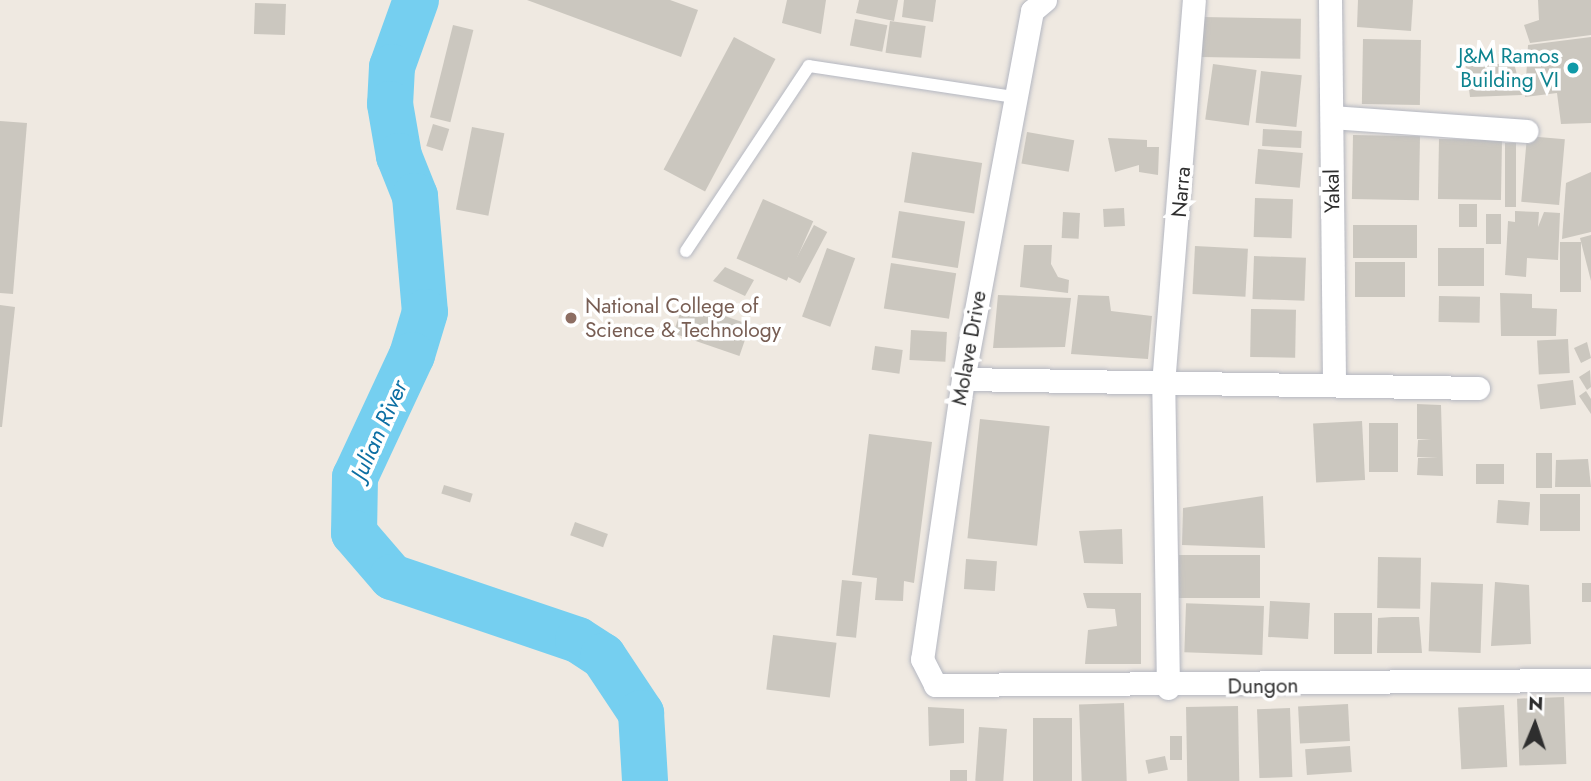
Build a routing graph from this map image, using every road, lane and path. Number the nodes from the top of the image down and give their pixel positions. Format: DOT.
graph roads {
  1 [pos="1194,0"];
  2 [pos="1330,0"];
  3 [pos="1039,5"];
  4 [pos="1014,97"];
  5 [pos="1332,117"];
  6 [pos="1526,131"];
  7 [pos="686,251"];
  8 [pos="963,379"];
  9 [pos="1334,383"];
  10 [pos="1163,384"];
  11 [pos="1478,387"];
  12 [pos="1591,680"];
  13 [pos="935,685"];
  14 [pos="1168,688"];
  1 -- 10 [label="street, Narra"];
  2 -- 5 [label="street, Yakal"];
  3 -- 4 [label="street, Molave Drive"];
  4 -- 7 [label="lane"];
  4 -- 8 [label="street, Molave Drive"];
  5 -- 6 [label="street"];
  5 -- 9 [label="street, Yakal"];
  8 -- 10 [label="street"];
  8 -- 13 [label="street, Molave Drive"];
  9 -- 10 [label="street"];
  9 -- 11 [label="street"];
  10 -- 14 [label="street, Narra"];
  12 -- 14 [label="street, Dungon"];
  13 -- 14 [label="street, Dungon"];
}
